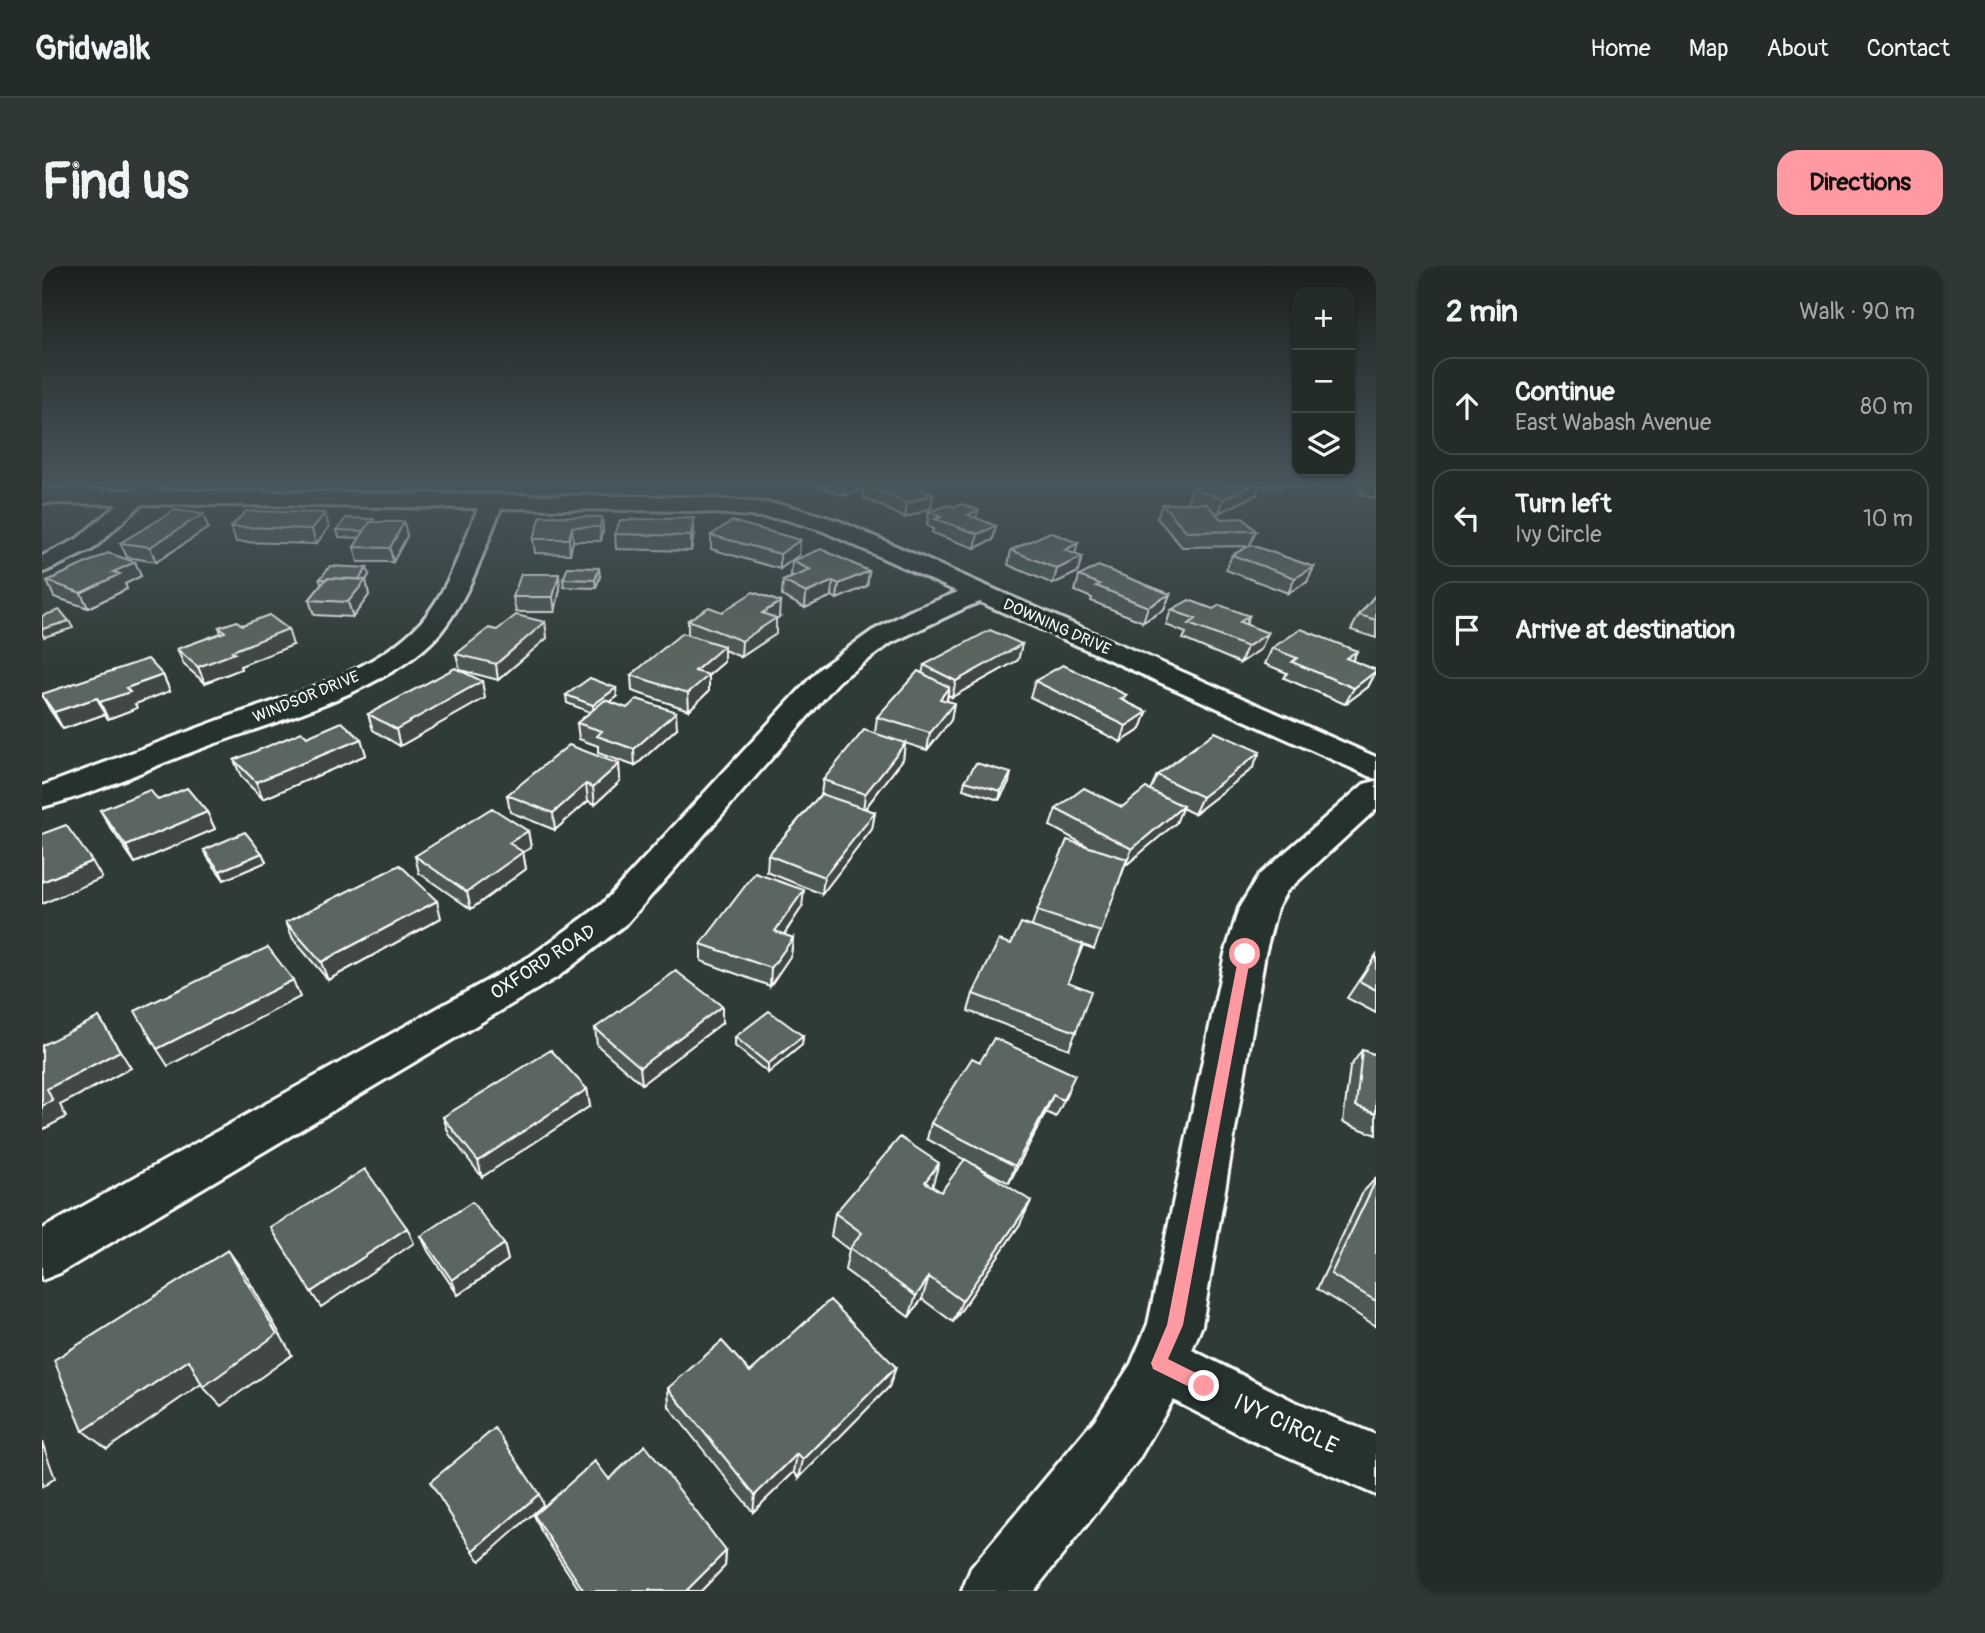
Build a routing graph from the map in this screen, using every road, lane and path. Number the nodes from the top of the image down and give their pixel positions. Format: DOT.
graph roads {
  1 [pos="79,547"];
  2 [pos="471,547"];
  3 [pos="874,547"];
  4 [pos="42,566"];
  5 [pos="980,593"];
  6 [pos="1376,769"];
  7 [pos="1376,791"];
  8 [pos="42,797"];
  9 [pos="42,1256"];
  10 [pos="1159,1363"];
  11 [pos="1376,1465"];
  12 [pos="994,1591"];
  1 -- 4 [label="street"];
  2 -- 8 [label="street, WINDSOR DRIVE"];
  3 -- 5 [label="street, DOWNING DRIVE"];
  5 -- 6 [label="street, DOWNING DRIVE"];
  5 -- 9 [label="street, OXFORD ROAD"];
  7 -- 10 [label="street"];
  10 -- 11 [label="street, IVY CIRCLE"];
  10 -- 12 [label="street"];
}
